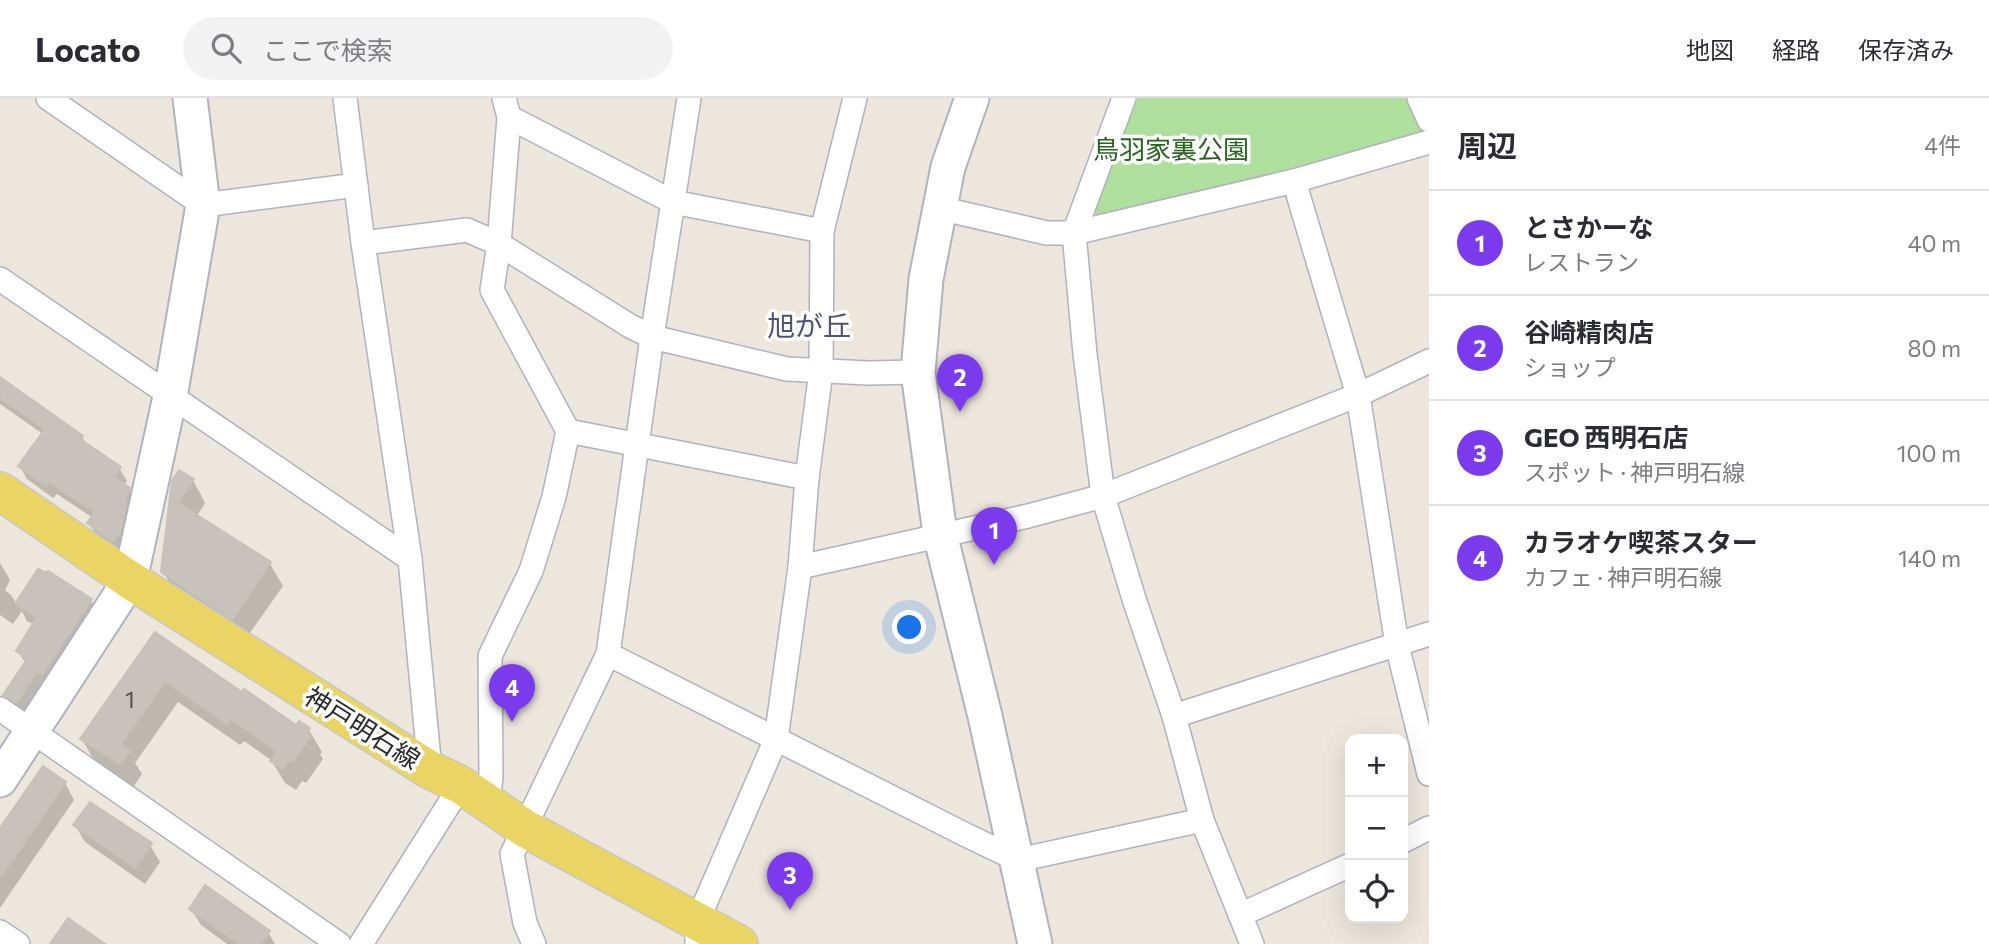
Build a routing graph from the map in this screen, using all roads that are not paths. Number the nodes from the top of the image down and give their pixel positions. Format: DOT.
graph roads {
  1 [pos="48,98"];
  2 [pos="190,98"];
  3 [pos="345,98"];
  4 [pos="689,98"];
  5 [pos="855,98"];
  6 [pos="972,98"];
  7 [pos="1124,98"];
  8 [pos="1419,98"];
  9 [pos="506,108"];
  10 [pos="1429,120"];
  11 [pos="1429,142"];
  12 [pos="1294,181"];
  13 [pos="356,185"];
  14 [pos="673,202"];
  15 [pos="204,205"];
  16 [pos="939,208"];
  17 [pos="822,231"];
  18 [pos="1074,233"];
  19 [pos="363,243"];
  20 [pos="499,244"];
  21 [pos="0,279"];
  22 [pos="652,337"];
  23 [pos="1429,361"];
  24 [pos="821,371"];
  25 [pos="918,372"];
  26 [pos="1359,395"];
  27 [pos="170,397"];
  28 [pos="568,431"];
  29 [pos="637,444"];
  30 [pos="807,478"];
  31 [pos="0,491"];
  32 [pos="1103,496"];
  33 [pos="940,534"];
  34 [pos="410,559"];
  35 [pos="800,567"];
  36 [pos="130,580"];
  37 [pos="1429,634"];
  38 [pos="1397,645"];
  39 [pos="608,654"];
  40 [pos="0,709"];
  41 [pos="1174,716"];
  42 [pos="32,731"];
  43 [pos="776,739"];
  44 [pos="1429,774"];
  45 [pos="0,780"];
  46 [pos="460,786"];
  47 [pos="1202,820"];
  48 [pos="1429,828"];
  49 [pos="526,829"];
  50 [pos="1408,838"];
  51 [pos="1018,860"];
  52 [pos="1345,866"];
  53 [pos="1240,915"];
  54 [pos="0,932"];
  55 [pos="697,933"];
  56 [pos="18,944"];
  57 [pos="339,944"];
  58 [pos="361,944"];
  59 [pos="534,944"];
  60 [pos="738,944"];
  61 [pos="1035,944"];
  62 [pos="1252,944"];
  1 -- 15 [label="street"];
  2 -- 15 [label="street"];
  3 -- 13 [label="street"];
  4 -- 14 [label="street"];
  5 -- 17 [label="street"];
  6 -- 16 [label="street"];
  7 -- 18 [label="street"];
  8 -- 10 [label="street"];
  9 -- 14 [label="street"];
  9 -- 20 [label="street"];
  11 -- 12 [label="street"];
  12 -- 18 [label="street"];
  12 -- 26 [label="street"];
  13 -- 15 [label="street"];
  13 -- 19 [label="street"];
  14 -- 17 [label="street"];
  14 -- 22 [label="street"];
  15 -- 27 [label="street"];
  16 -- 18 [label="street"];
  16 -- 25 [label="street"];
  17 -- 24 [label="street"];
  18 -- 32 [label="street"];
  19 -- 20 [label="street"];
  19 -- 34 [label="street"];
  20 -- 22 [label="street"];
  20 -- 28 [label="street"];
  21 -- 27 [label="street"];
  22 -- 24 [label="street"];
  22 -- 29 [label="street"];
  23 -- 26 [label="street"];
  24 -- 25 [label="street"];
  24 -- 30 [label="street"];
  25 -- 33 [label="street"];
  26 -- 32 [label="street"];
  26 -- 38 [label="street"];
  27 -- 34 [label="street"];
  27 -- 36 [label="street"];
  28 -- 29 [label="street"];
  28 -- 46 [label="street"];
  29 -- 30 [label="street"];
  29 -- 39 [label="street"];
  30 -- 35 [label="street"];
  31 -- 36 [label="main road, 神戸明石線"];
  32 -- 33 [label="street"];
  32 -- 41 [label="street"];
  33 -- 35 [label="street"];
  33 -- 51 [label="street"];
  34 -- 46 [label="street"];
  35 -- 43 [label="street"];
  36 -- 42 [label="street"];
  36 -- 46 [label="main road, 神戸明石線"];
  37 -- 38 [label="street"];
  38 -- 41 [label="street"];
  38 -- 44 [label="street"];
  39 -- 43 [label="street"];
  39 -- 49 [label="street"];
  40 -- 42 [label="street"];
  41 -- 47 [label="street"];
  42 -- 45 [label="street"];
  42 -- 57 [label="street"];
  43 -- 51 [label="street"];
  43 -- 55 [label="street"];
  46 -- 49 [label="main road, 神戸明石線"];
  46 -- 58 [label="street"];
  47 -- 51 [label="street"];
  47 -- 53 [label="street"];
  48 -- 50 [label="street"];
  49 -- 55 [label="main road, 神戸明石線"];
  49 -- 59 [label="street"];
  51 -- 61 [label="street"];
  52 -- 53 [label="street"];
  53 -- 62 [label="street"];
  54 -- 56 [label="street"];
  55 -- 60 [label="main road, 神戸明石線"];
}
